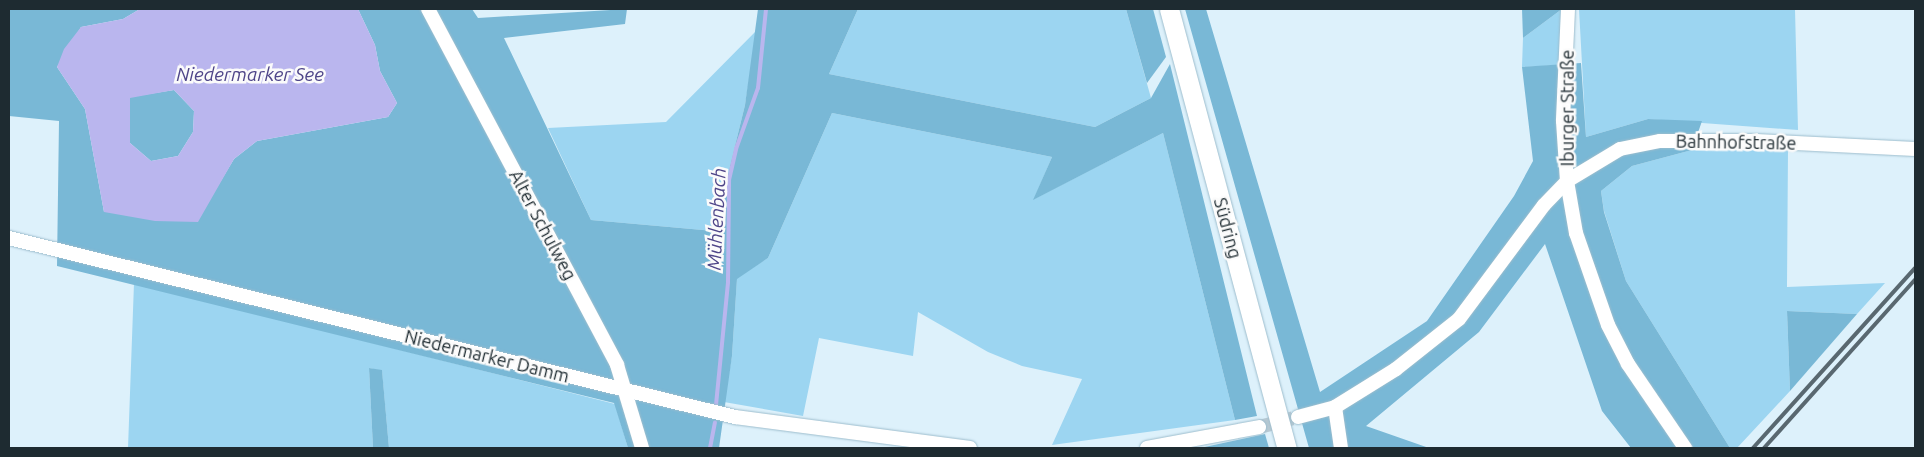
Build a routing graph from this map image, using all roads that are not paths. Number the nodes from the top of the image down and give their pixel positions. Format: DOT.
graph roads {
  1 [pos="428,9"];
  2 [pos="1170,9"];
  3 [pos="1568,9"];
  4 [pos="1915,149"];
  5 [pos="1567,181"];
  6 [pos="9,238"];
  7 [pos="626,390"];
  8 [pos="1335,406"];
  9 [pos="1298,417"];
  10 [pos="1259,427"];
  11 [pos="642,448"];
  12 [pos="970,448"];
  13 [pos="1147,448"];
  14 [pos="1286,448"];
  15 [pos="1341,448"];
  16 [pos="1685,448"];
  1 -- 7 [label="street, Alter Schulweg"];
  2 -- 14 [label="main road, Südring"];
  3 -- 5 [label="street, Iburger Straße"];
  4 -- 5 [label="street, Bahnhofstraße"];
  5 -- 8 [label="street"];
  5 -- 16 [label="street, Iburger Straße"];
  6 -- 7 [label="street, Niedermarker Damm"];
  7 -- 11 [label="street, Alter Schulweg"];
  7 -- 12 [label="street, Niedermarker Damm"];
  8 -- 9 [label="street"];
  8 -- 15 [label="street"];
  10 -- 13 [label="street"];
}
